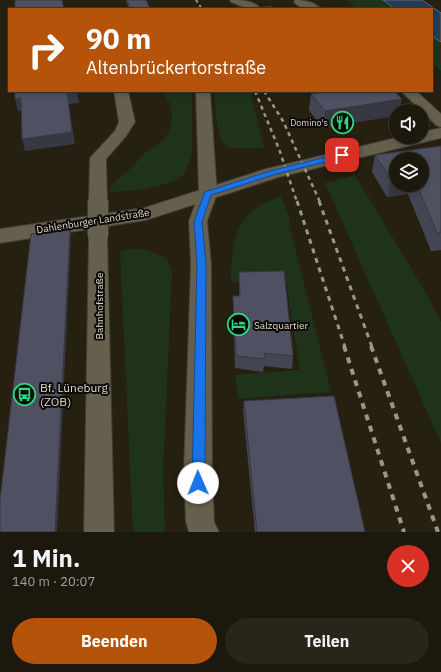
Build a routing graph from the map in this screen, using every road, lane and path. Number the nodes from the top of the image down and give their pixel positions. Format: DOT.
graph roads {
  1 [pos="235,0"];
  2 [pos="299,2"];
  3 [pos="253,7"];
  4 [pos="313,8"];
  5 [pos="121,92"];
  6 [pos="203,92"];
  7 [pos="409,92"];
  8 [pos="441,122"];
  9 [pos="441,133"];
  10 [pos="429,135"];
  11 [pos="392,144"];
  12 [pos="208,194"];
  13 [pos="0,236"];
  14 [pos="99,532"];
  15 [pos="204,532"];
  1 -- 3 [label="street"];
  2 -- 4 [label="street"];
  5 -- 14 [label="street, Bahnhofstraße, bridge"];
  6 -- 12 [label="street"];
  7 -- 8 [label="street"];
  9 -- 10 [label="main road, Dahlenburger Landstraße"];
  11 -- 12 [label="main road, Dahlenburger Landstraße"];
  12 -- 13 [label="main road, Dahlenburger Landstraße"];
  12 -- 15 [label="street"];
}
